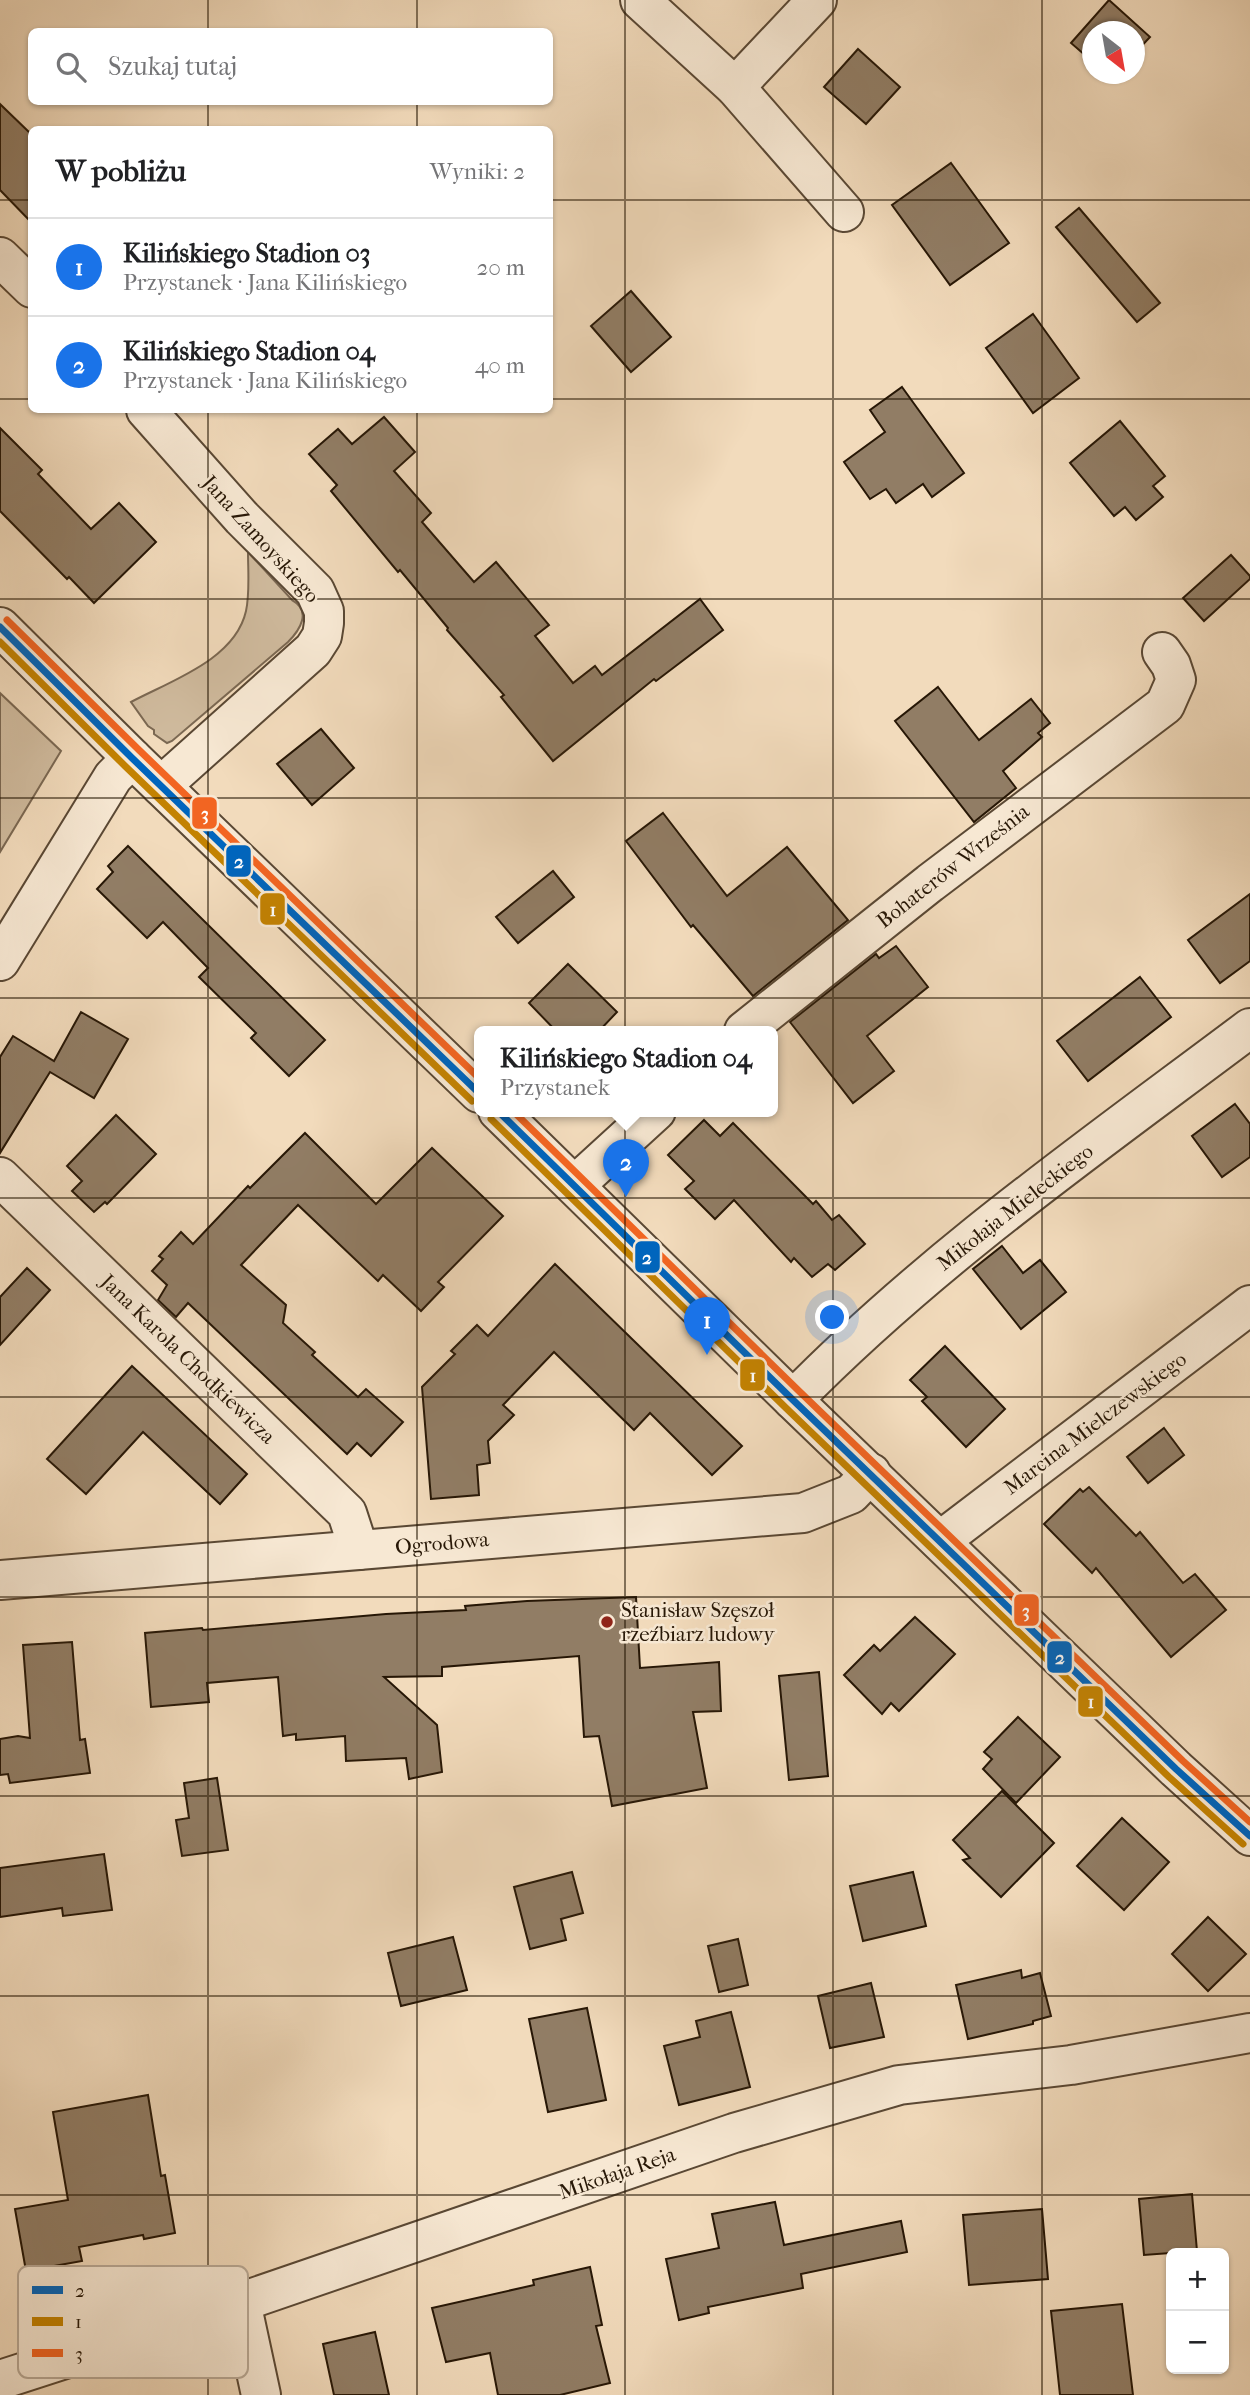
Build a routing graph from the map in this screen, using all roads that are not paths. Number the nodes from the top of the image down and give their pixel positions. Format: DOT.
graph roads {
  1 [pos="640,0"];
  2 [pos="817,0"];
  3 [pos="735,87"];
  4 [pos="844,212"];
  5 [pos="0,257"];
  6 [pos="28,284"];
  7 [pos="149,413"];
  8 [pos="0,627"];
  9 [pos="1162,652"];
  10 [pos="132,758"];
  11 [pos="161,786"];
  12 [pos="0,961"];
  13 [pos="750,1026"];
  14 [pos="1250,1028"];
  15 [pos="474,1088"];
  16 [pos="504,1117"];
  17 [pos="649,1117"];
  18 [pos="0,1177"];
  19 [pos="575,1185"];
  20 [pos="1250,1305"];
  21 [pos="793,1400"];
  22 [pos="871,1473"];
  23 [pos="940,1541"];
  24 [pos="359,1550"];
  25 [pos="0,1580"];
  26 [pos="1250,1836"];
  27 [pos="1250,2033"];
  28 [pos="248,2300"];
  29 [pos="248,2335"];
  30 [pos="18,2374"];
  31 [pos="0,2380"];
  32 [pos="261,2395"];
  1 -- 3 [label="street"];
  2 -- 3 [label="street"];
  3 -- 4 [label="street"];
  5 -- 6 [label="street"];
  7 -- 11 [label="street, Jana Zamoyskiego"];
  8 -- 10 [label="street"];
  9 -- 13 [label="street, Bohaterów Września"];
  10 -- 11 [label="street"];
  10 -- 12 [label="street"];
  11 -- 15 [label="street"];
  14 -- 21 [label="street, Mikołaja Mieleckiego"];
  16 -- 19 [label="street"];
  17 -- 19 [label="street"];
  18 -- 24 [label="street, Jana Karola Chodkiewicza"];
  19 -- 21 [label="street"];
  20 -- 23 [label="street, Marcina Mielczewskiego"];
  21 -- 22 [label="street"];
  22 -- 23 [label="street"];
  22 -- 24 [label="street, Ogrodowa"];
  23 -- 26 [label="street"];
  24 -- 25 [label="street, Ogrodowa"];
  27 -- 28 [label="street, Mikołaja Reja"];
  29 -- 32 [label="street"];
  30 -- 31 [label="street, Mikołaja Reja"];
}
